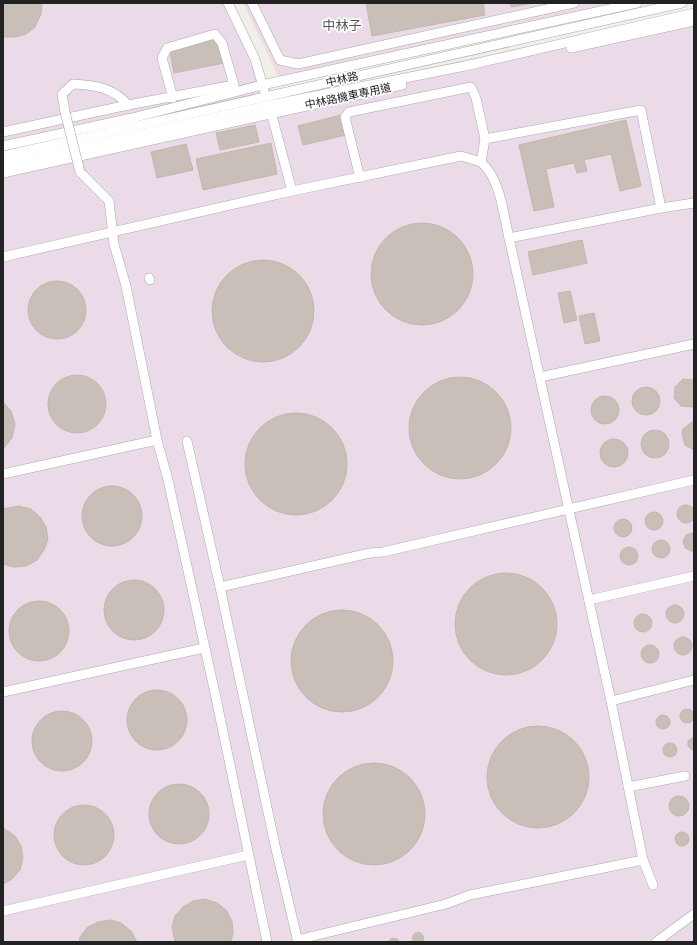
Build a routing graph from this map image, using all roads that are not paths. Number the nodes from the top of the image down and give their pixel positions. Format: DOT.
graph roads {
  1 [pos="228,3"];
  2 [pos="252,3"];
  3 [pos="574,3"];
  4 [pos="637,3"];
  5 [pos="682,3"];
  6 [pos="694,13"];
  7 [pos="694,21"];
  8 [pos="262,85"];
  9 [pos="173,98"];
  10 [pos="128,105"];
  11 [pos="269,105"];
  12 [pos="3,132"];
  13 [pos="485,139"];
  14 [pos="3,146"];
  15 [pos="3,156"];
  16 [pos="481,162"];
  17 [pos="3,165"];
  18 [pos="3,173"];
  19 [pos="360,178"];
  20 [pos="292,191"];
  21 [pos="694,203"];
  22 [pos="661,208"];
  23 [pos="114,231"];
  24 [pos="510,238"];
  25 [pos="3,257"];
  26 [pos="694,344"];
  27 [pos="540,377"];
  28 [pos="157,440"];
  29 [pos="187,441"];
  30 [pos="3,474"];
  31 [pos="694,480"];
  32 [pos="568,510"];
  33 [pos="694,576"];
  34 [pos="220,587"];
  35 [pos="589,600"];
  36 [pos="204,648"];
  37 [pos="694,680"];
  38 [pos="3,692"];
  39 [pos="611,701"];
  40 [pos="685,776"];
  41 [pos="628,787"];
  42 [pos="248,855"];
  43 [pos="643,860"];
  44 [pos="653,885"];
  45 [pos="3,911"];
  46 [pos="694,914"];
  47 [pos="298,941"];
  48 [pos="267,942"];
  49 [pos="656,942"];
  1 -- 8 [label="street"];
  2 -- 3 [label="street"];
  4 -- 8 [label="street"];
  5 -- 11 [label="street, 中林路"];
  6 -- 11 [label="street"];
  7 -- 11 [label="street, 中林路機車專用道"];
  8 -- 11 [label="street"];
  8 -- 14 [label="street"];
  9 -- 9 [label="street"];
  9 -- 10 [label="street"];
  10 -- 12 [label="street"];
  10 -- 23 [label="street, bridge"];
  11 -- 15 [label="street, 中林路"];
  11 -- 17 [label="street"];
  11 -- 18 [label="street, 中林路機車專用道"];
  11 -- 20 [label="street"];
  13 -- 16 [label="street"];
  13 -- 19 [label="street"];
  13 -- 22 [label="street"];
  16 -- 19 [label="street"];
  16 -- 24 [label="street"];
  19 -- 20 [label="street"];
  20 -- 23 [label="street"];
  21 -- 22 [label="street"];
  22 -- 24 [label="street"];
  23 -- 25 [label="street"];
  23 -- 28 [label="street"];
  24 -- 27 [label="street"];
  26 -- 27 [label="street"];
  27 -- 32 [label="street"];
  28 -- 30 [label="street"];
  28 -- 36 [label="street"];
  29 -- 34 [label="street"];
  31 -- 32 [label="street"];
  32 -- 34 [label="street"];
  32 -- 35 [label="street"];
  33 -- 35 [label="street"];
  34 -- 47 [label="street"];
  35 -- 39 [label="street"];
  36 -- 38 [label="street"];
  36 -- 42 [label="street"];
  37 -- 39 [label="street"];
  39 -- 41 [label="street"];
  40 -- 41 [label="street"];
  41 -- 43 [label="street"];
  42 -- 45 [label="street"];
  42 -- 48 [label="street"];
  43 -- 44 [label="street"];
  43 -- 47 [label="street"];
  46 -- 49 [label="street"];
}
